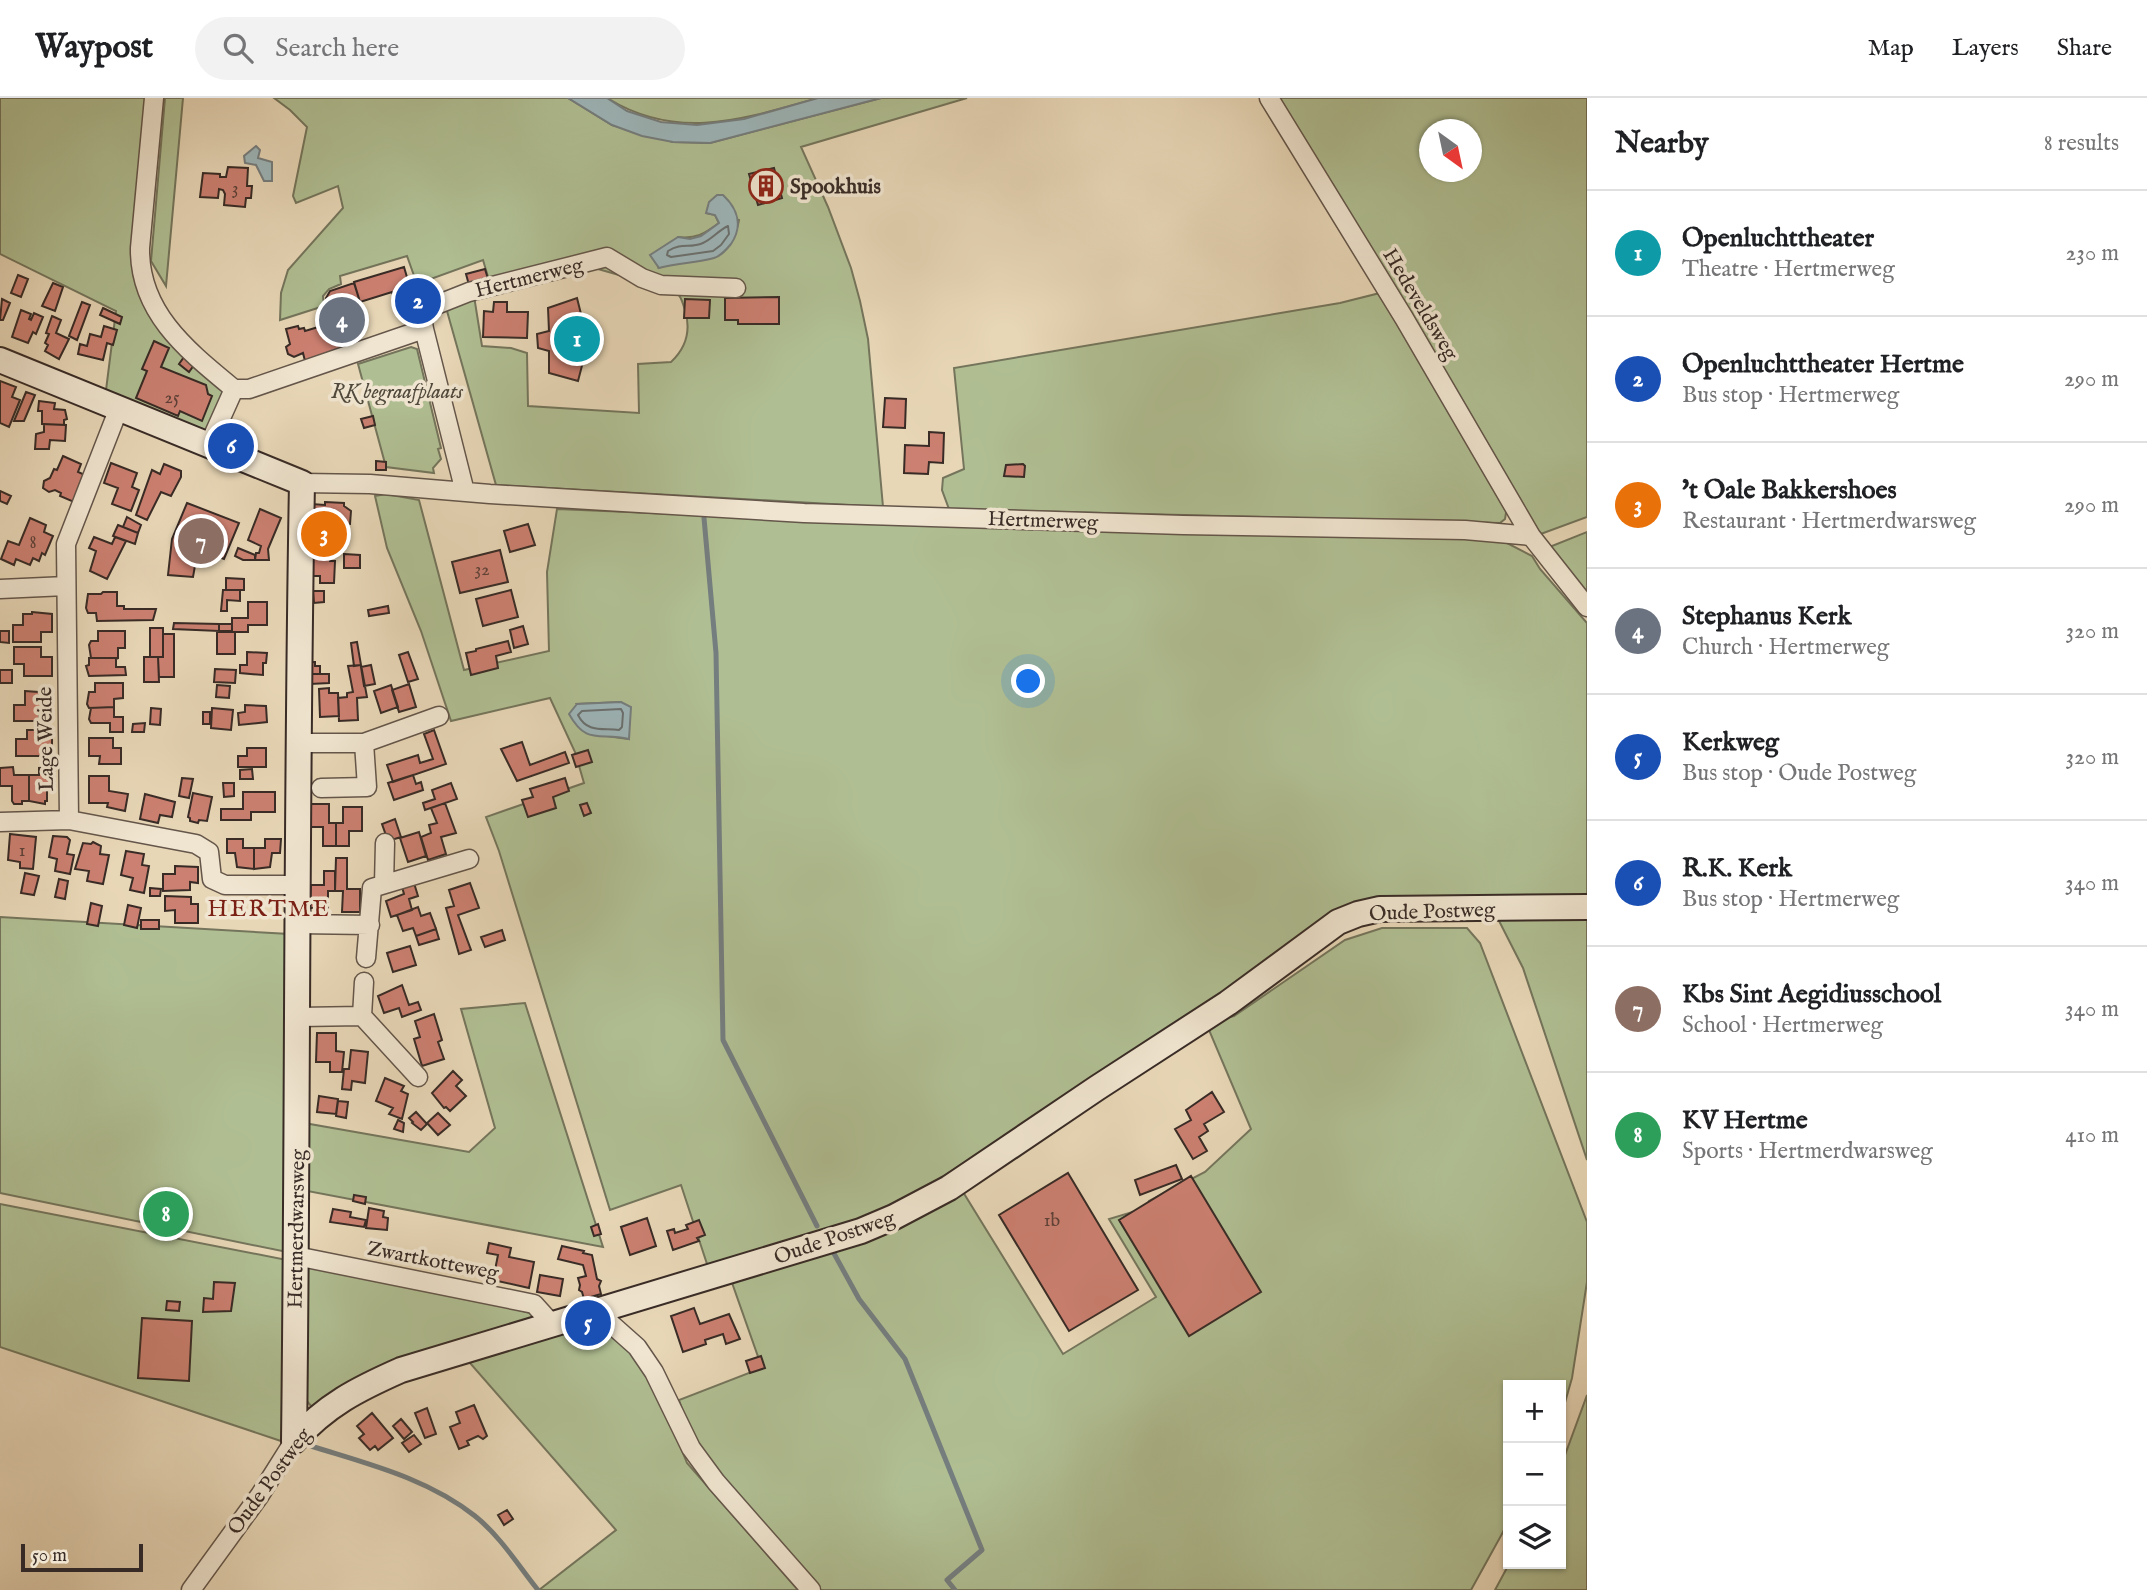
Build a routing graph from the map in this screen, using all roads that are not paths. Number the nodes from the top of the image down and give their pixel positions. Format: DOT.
graph roads {
  1 [pos="154,98"];
  2 [pos="1269,98"];
  3 [pos="736,288"];
  4 [pos="424,329"];
  5 [pos="0,360"];
  6 [pos="234,389"];
  7 [pos="119,408"];
  8 [pos="208,447"];
  9 [pos="302,483"];
  10 [pos="466,492"];
  11 [pos="1531,536"];
  12 [pos="66,586"];
  13 [pos="0,589"];
  14 [pos="1587,607"];
  15 [pos="439,716"];
  16 [pos="297,743"];
  17 [pos="364,743"];
  18 [pos="321,788"];
  19 [pos="69,820"];
  20 [pos="0,822"];
  21 [pos="385,843"];
  22 [pos="469,859"];
  23 [pos="384,884"];
  24 [pos="298,885"];
  25 [pos="1587,907"];
  26 [pos="298,924"];
  27 [pos="370,925"];
  28 [pos="366,958"];
  29 [pos="364,982"];
  30 [pos="362,1016"];
  31 [pos="299,1017"];
  32 [pos="418,1077"];
  33 [pos="296,1256"];
  34 [pos="604,1310"];
  35 [pos="552,1324"];
  36 [pos="294,1441"];
  37 [pos="191,1590"];
  38 [pos="811,1590"];
  1 -- 6 [label="street"];
  2 -- 11 [label="street, Hedeveldsweg"];
  3 -- 4 [label="street, Hertmerweg"];
  4 -- 6 [label="street"];
  4 -- 10 [label="street"];
  5 -- 7 [label="street, Hertmerweg"];
  6 -- 8 [label="street"];
  7 -- 8 [label="street, Hertmerweg"];
  7 -- 12 [label="street, Lage Weide"];
  8 -- 9 [label="street, Hertmerweg"];
  9 -- 10 [label="street, Hertmerweg"];
  9 -- 16 [label="street, Hertmerdwarsweg"];
  10 -- 11 [label="street, Hertmerweg"];
  11 -- 14 [label="street"];
  12 -- 13 [label="street"];
  12 -- 19 [label="street, Lage Weide"];
  15 -- 17 [label="street"];
  16 -- 17 [label="street"];
  16 -- 24 [label="street, Hertmerdwarsweg"];
  17 -- 18 [label="street"];
  19 -- 20 [label="street"];
  19 -- 24 [label="street, Lage Weide"];
  21 -- 23 [label="street"];
  22 -- 23 [label="street"];
  23 -- 27 [label="street"];
  24 -- 26 [label="street, Hertmerdwarsweg"];
  25 -- 34 [label="street, Oude Postweg"];
  26 -- 27 [label="street"];
  26 -- 31 [label="street, Hertmerdwarsweg"];
  27 -- 28 [label="street"];
  29 -- 30 [label="street"];
  30 -- 31 [label="street"];
  30 -- 32 [label="street"];
  31 -- 33 [label="street, Hertmerdwarsweg"];
  33 -- 35 [label="street, Zwartkotteweg"];
  33 -- 36 [label="street, Hertmerdwarsweg"];
  34 -- 35 [label="street, Oude Postweg"];
  34 -- 38 [label="street"];
  35 -- 36 [label="street, Oude Postweg"];
  36 -- 37 [label="street, Oude Postweg"];
}
